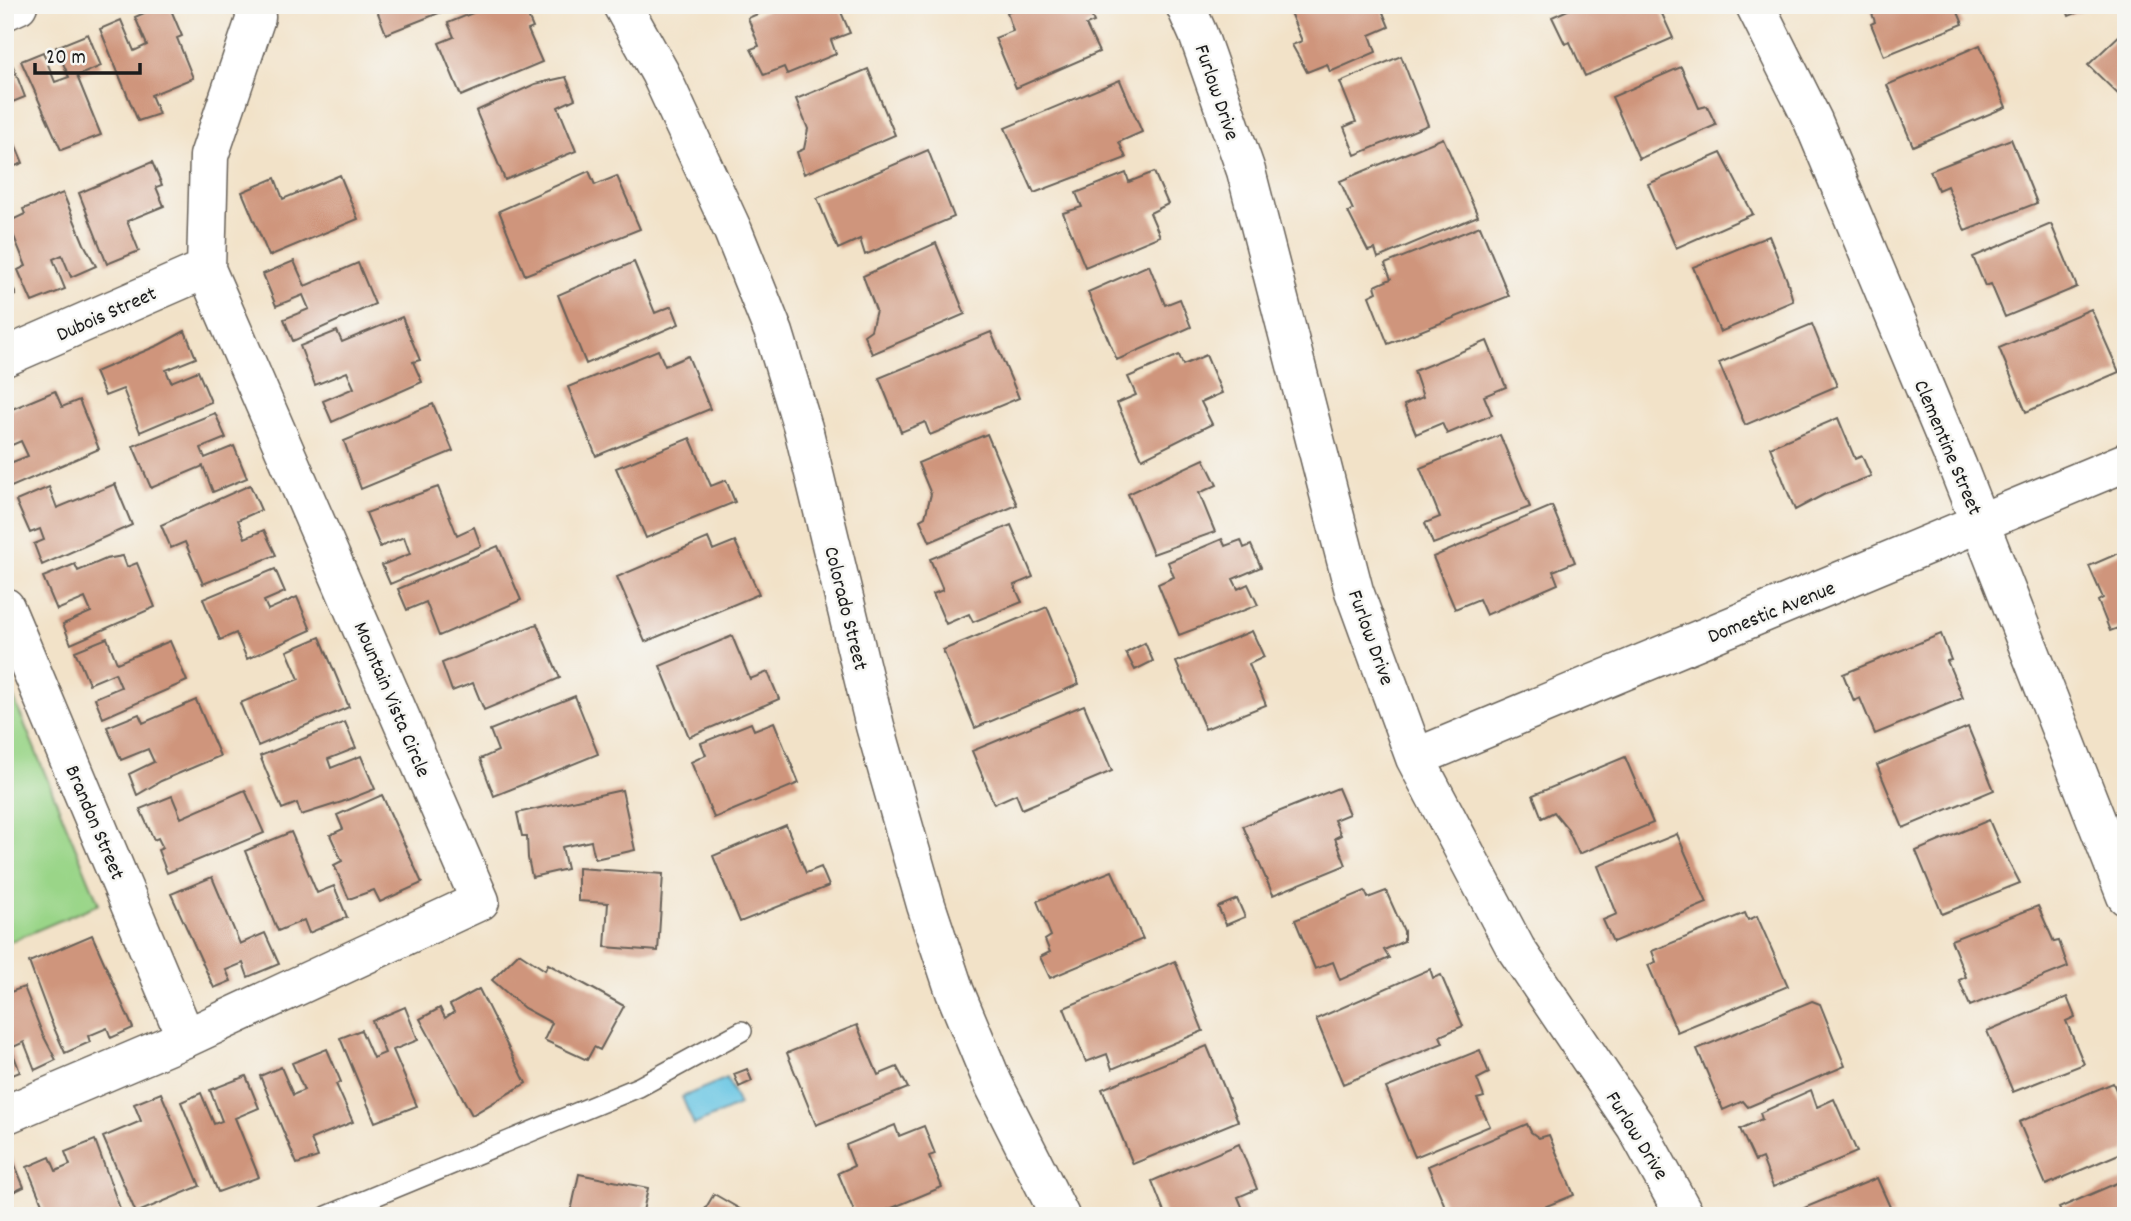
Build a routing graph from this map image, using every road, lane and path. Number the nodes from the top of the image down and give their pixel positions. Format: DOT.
graph roads {
  1 [pos="19,5"];
  2 [pos="252,5"];
  3 [pos="622,5"];
  4 [pos="1185,5"];
  5 [pos="1755,5"];
  6 [pos="5,11"];
  7 [pos="206,269"];
  8 [pos="5,357"];
  9 [pos="2126,462"];
  10 [pos="1981,524"];
  11 [pos="5,607"];
  12 [pos="1415,758"];
  13 [pos="2126,896"];
  14 [pos="742,1031"];
  15 [pos="186,1038"];
  16 [pos="5,1115"];
  17 [pos="327,1216"];
  18 [pos="1060,1216"];
  19 [pos="1685,1216"];
  1 -- 6 [label="street"];
  2 -- 7 [label="street, Mountain Vista Circle"];
  3 -- 18 [label="street, Colorado Street"];
  4 -- 12 [label="street, Furlow Drive"];
  5 -- 10 [label="street, Clementine Street"];
  7 -- 8 [label="street, Dubois Street"];
  7 -- 15 [label="street, Mountain Vista Circle"];
  9 -- 10 [label="street, Domestic Avenue"];
  10 -- 12 [label="street, Domestic Avenue"];
  10 -- 13 [label="street, Clementine Street"];
  11 -- 15 [label="street, Brandon Street"];
  12 -- 19 [label="street, Furlow Drive"];
  14 -- 17 [label="lane"];
  15 -- 16 [label="street, Mountain Vista Circle"];
}
